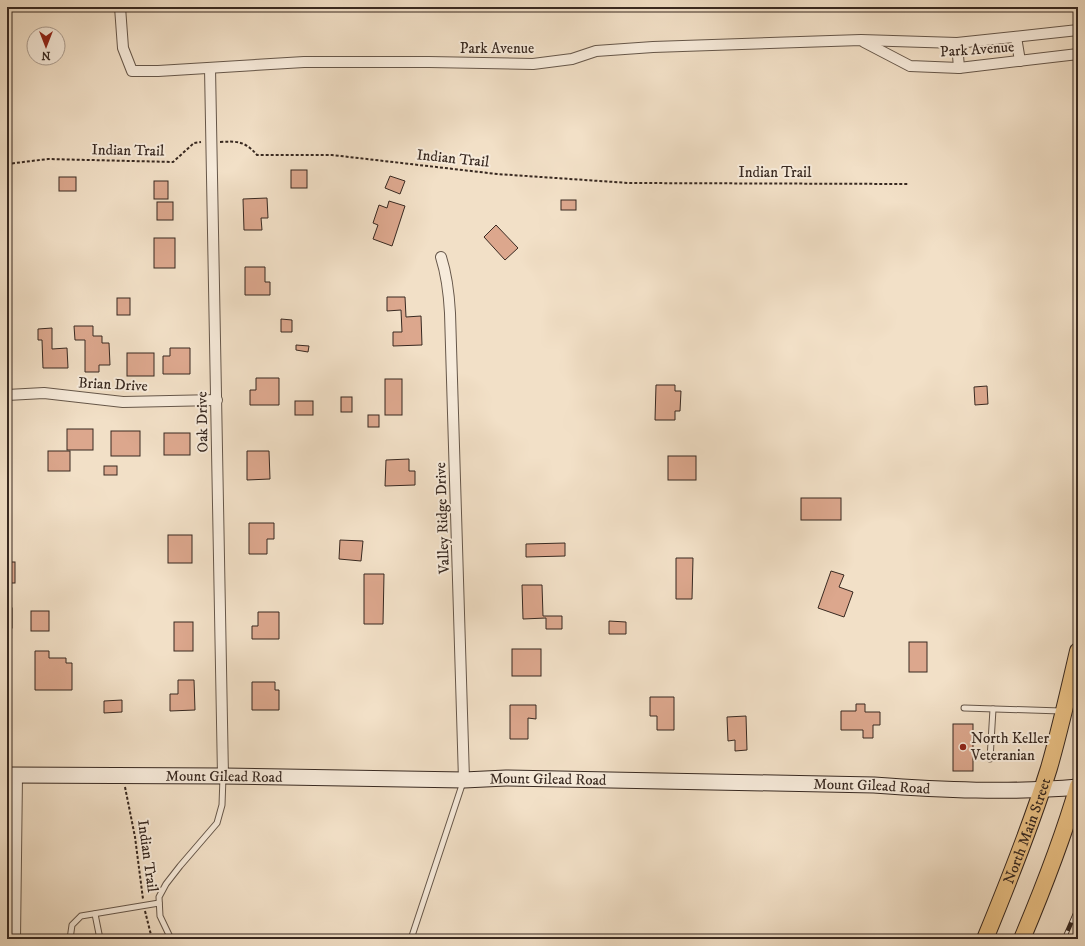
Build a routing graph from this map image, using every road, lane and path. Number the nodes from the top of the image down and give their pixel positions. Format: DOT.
graph roads {
  1 [pos="120,7"];
  2 [pos="1078,30"];
  3 [pos="1016,37"];
  4 [pos="861,40"];
  5 [pos="957,43"];
  6 [pos="1078,54"];
  7 [pos="1020,61"];
  8 [pos="210,68"];
  9 [pos="959,68"];
  10 [pos="211,142"];
  11 [pos="7,164"];
  12 [pos="908,184"];
  13 [pos="441,257"];
  14 [pos="7,395"];
  15 [pos="217,400"];
  16 [pos="1078,651"];
  17 [pos="964,708"];
  18 [pos="992,709"];
  19 [pos="1064,712"];
  20 [pos="990,759"];
  21 [pos="12,776"];
  22 [pos="125,776"];
  23 [pos="223,776"];
  24 [pos="464,780"];
  25 [pos="1078,787"];
  26 [pos="1041,790"];
  27 [pos="159,903"];
  28 [pos="144,906"];
  29 [pos="95,914"];
  30 [pos="14,939"];
  31 [pos="70,939"];
  32 [pos="100,939"];
  33 [pos="152,939"];
  34 [pos="171,939"];
  35 [pos="412,939"];
  36 [pos="985,939"];
  37 [pos="1022,939"];
  1 -- 8 [label="street, Park Avenue"];
  2 -- 3 [label="street, Park Avenue"];
  3 -- 5 [label="street, Park Avenue"];
  3 -- 7 [label="street"];
  4 -- 5 [label="street, Park Avenue"];
  4 -- 8 [label="street, Park Avenue"];
  4 -- 9 [label="street, Park Avenue"];
  5 -- 9 [label="street"];
  6 -- 7 [label="street, Park Avenue"];
  7 -- 9 [label="street, Park Avenue"];
  8 -- 10 [label="street, Oak Drive"];
  10 -- 11 [label="path, Indian Trail"];
  10 -- 12 [label="path, Indian Trail"];
  10 -- 15 [label="street, Oak Drive"];
  13 -- 24 [label="street, Valley Ridge Drive"];
  14 -- 15 [label="street, Brian Drive"];
  15 -- 23 [label="street, Oak Drive"];
  16 -- 19 [label="main road, North Main Street"];
  17 -- 18 [label="lane"];
  18 -- 19 [label="lane"];
  18 -- 20 [label="lane"];
  19 -- 26 [label="main road, North Main Street"];
  21 -- 22 [label="main road, Mount Gilead Road"];
  21 -- 30 [label="street, Mount Gilead Road"];
  22 -- 23 [label="main road, Mount Gilead Road"];
  22 -- 28 [label="path, Indian Trail"];
  23 -- 24 [label="main road, Mount Gilead Road"];
  23 -- 27 [label="lane"];
  24 -- 26 [label="main road, Mount Gilead Road"];
  24 -- 35 [label="lane"];
  25 -- 26 [label="main road, Mount Gilead Road"];
  25 -- 37 [label="main road"];
  26 -- 36 [label="main road, North Main Street"];
  27 -- 28 [label="lane"];
  27 -- 34 [label="lane"];
  28 -- 29 [label="lane"];
  28 -- 33 [label="path, Indian Trail"];
  29 -- 31 [label="lane"];
  29 -- 32 [label="lane"];
}
